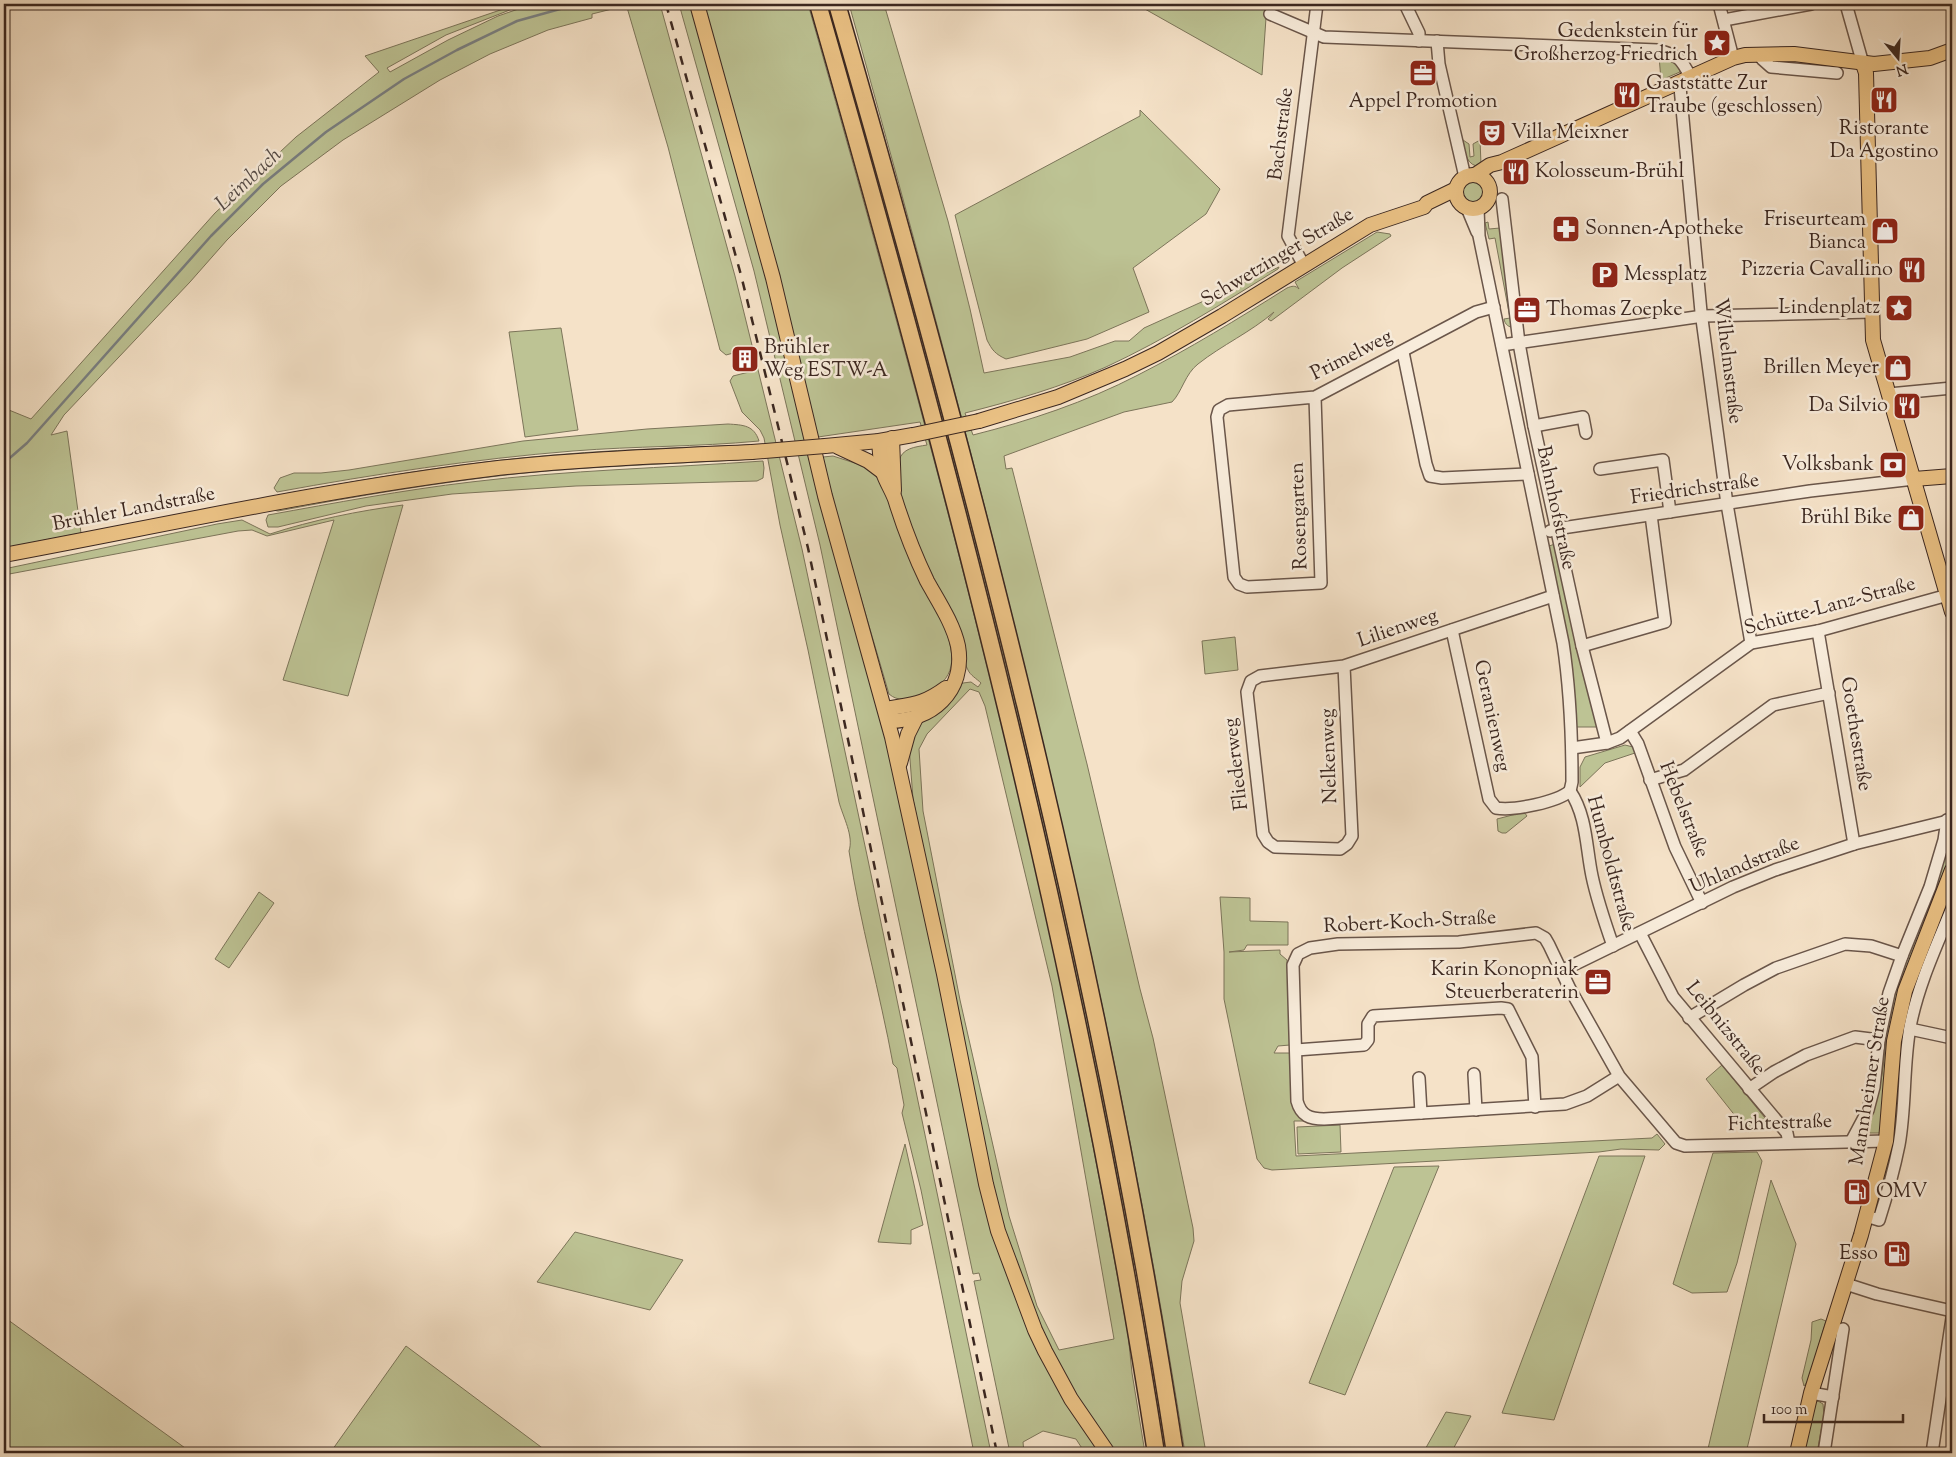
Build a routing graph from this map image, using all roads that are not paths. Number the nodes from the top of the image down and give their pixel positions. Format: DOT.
graph roads {
  1 [pos="697,4"];
  2 [pos="818,4"];
  3 [pos="837,4"];
  4 [pos="1317,4"];
  5 [pos="1405,4"];
  6 [pos="1719,4"];
  7 [pos="1811,4"];
  8 [pos="1846,4"];
  9 [pos="1270,14"];
  10 [pos="1724,20"];
  11 [pos="1314,34"];
  12 [pos="1419,41"];
  13 [pos="1437,41"];
  14 [pos="1952,51"];
  15 [pos="1761,54"];
  16 [pos="1733,58"];
  17 [pos="1863,64"];
  18 [pos="1838,73"];
  19 [pos="1685,80"];
  20 [pos="1502,162"];
  21 [pos="1470,176"];
  22 [pos="1488,183"];
  23 [pos="1502,199"];
  24 [pos="1465,202"];
  25 [pos="1303,264"];
  26 [pos="1494,307"];
  27 [pos="1872,312"];
  28 [pos="1703,316"];
  29 [pos="1519,343"];
  30 [pos="1502,345"];
  31 [pos="1403,352"];
  32 [pos="1952,388"];
  33 [pos="1889,394"];
  34 [pos="1315,397"];
  35 [pos="1219,410"];
  36 [pos="1534,426"];
  37 [pos="1586,433"];
  38 [pos="886,440"];
  39 [pos="830,446"];
  40 [pos="752,452"];
  41 [pos="1600,469"];
  42 [pos="884,473"];
  43 [pos="1528,474"];
  44 [pos="1952,476"];
  45 [pos="1914,479"];
  46 [pos="894,497"];
  47 [pos="1727,504"];
  48 [pos="1670,512"];
  49 [pos="1651,515"];
  50 [pos="1557,529"];
  51 [pos="1542,533"];
  52 [pos="4,555"];
  53 [pos="1948,595"];
  54 [pos="1554,596"];
  55 [pos="1952,612"];
  56 [pos="1452,630"];
  57 [pos="1818,631"];
  58 [pos="1752,643"];
  59 [pos="1582,646"];
  60 [pos="1344,666"];
  61 [pos="1251,681"];
  62 [pos="953,683"];
  63 [pos="1829,693"];
  64 [pos="887,715"];
  65 [pos="916,718"];
  66 [pos="1630,731"];
  67 [pos="1607,743"];
  68 [pos="1572,748"];
  69 [pos="899,766"];
  70 [pos="1650,780"];
  71 [pos="1570,791"];
  72 [pos="1950,820"];
  73 [pos="1268,842"];
  74 [pos="1854,844"];
  75 [pos="1952,870"];
  76 [pos="1702,903"];
  77 [pos="1952,908"];
  78 [pos="1640,933"];
  79 [pos="1613,946"];
  80 [pos="1902,956"];
  81 [pos="1561,971"];
  82 [pos="1689,1018"];
  83 [pos="1910,1029"];
  84 [pos="1952,1038"];
  85 [pos="1879,1040"];
  86 [pos="1296,1050"];
  87 [pos="1474,1074"];
  88 [pos="1618,1076"];
  89 [pos="1419,1078"];
  90 [pos="1749,1089"];
  91 [pos="1535,1107"];
  92 [pos="1476,1110"];
  93 [pos="1421,1113"];
  94 [pos="1852,1140"];
  95 [pos="1886,1141"];
  96 [pos="1789,1142"];
  97 [pos="1866,1216"];
  98 [pos="1846,1284"];
  99 [pos="1952,1311"];
  100 [pos="1952,1318"];
  101 [pos="1843,1329"];
  102 [pos="1811,1393"];
  103 [pos="1833,1397"];
  104 [pos="1108,1453"];
  105 [pos="1156,1453"];
  106 [pos="1175,1453"];
  107 [pos="1797,1453"];
  108 [pos="1824,1453"];
  109 [pos="1932,1453"];
  1 -- 64 [label="main road"];
  2 -- 105 [label="highway"];
  3 -- 106 [label="highway"];
  4 -- 11 [label="street, Bachstraße"];
  5 -- 12 [label="street"];
  6 -- 10 [label="street"];
  7 -- 10 [label="street"];
  8 -- 17 [label="street"];
  9 -- 11 [label="street"];
  10 -- 16 [label="street"];
  11 -- 12 [label="street"];
  11 -- 25 [label="street, Bachstraße"];
  12 -- 13 [label="street"];
  13 -- 19 [label="street"];
  13 -- 21 [label="street"];
  14 -- 17 [label="main road"];
  15 -- 16 [label="main road"];
  15 -- 17 [label="main road"];
  15 -- 18 [label="street"];
  16 -- 19 [label="main road"];
  17 -- 27 [label="main road"];
  19 -- 20 [label="main road"];
  19 -- 28 [label="street, Wilhelmstraße"];
  20 -- 21 [label="main road"];
  20 -- 22 [label="main road"];
  21 -- 22 [label="main road"];
  21 -- 24 [label="main road"];
  22 -- 24 [label="main road"];
  23 -- 29 [label="street, Bahnhofstraße"];
  24 -- 25 [label="main road, Schwetzinger Straße"];
  24 -- 26 [label="street, Bahnhofstraße"];
  25 -- 38 [label="main road, Schwetzinger Straße, bridge"];
  26 -- 30 [label="street, Bahnhofstraße"];
  26 -- 31 [label="street, Primelweg"];
  27 -- 28 [label="street"];
  27 -- 33 [label="main road"];
  28 -- 29 [label="street"];
  28 -- 47 [label="street, Wilhelmstraße"];
  29 -- 30 [label="street"];
  29 -- 36 [label="street, Bahnhofstraße"];
  30 -- 43 [label="street, Bahnhofstraße"];
  31 -- 34 [label="street, Primelweg"];
  31 -- 43 [label="street"];
  32 -- 33 [label="street"];
  33 -- 45 [label="main road"];
  34 -- 35 [label="street, Primelweg"];
  34 -- 35 [label="street, Rosengarten"];
  36 -- 37 [label="street"];
  36 -- 50 [label="street, Bahnhofstraße"];
  38 -- 39 [label="main road, Schwetzinger Straße"];
  38 -- 42 [label="main road"];
  38 -- 46 [label="main road"];
  39 -- 40 [label="main road, Schwetzinger Straße, bridge"];
  39 -- 42 [label="main road"];
  40 -- 52 [label="main road, Brühler Landstraße"];
  41 -- 48 [label="street"];
  42 -- 46 [label="main road"];
  43 -- 51 [label="street, Bahnhofstraße"];
  44 -- 45 [label="main road"];
  45 -- 47 [label="street, Friedrichstraße"];
  45 -- 53 [label="main road"];
  46 -- 62 [label="main road"];
  47 -- 48 [label="street, Friedrichstraße"];
  47 -- 58 [label="street, Wilhelmstraße"];
  48 -- 49 [label="street, Friedrichstraße"];
  49 -- 50 [label="street, Friedrichstraße"];
  49 -- 59 [label="street"];
  50 -- 51 [label="street, Friedrichstraße"];
  50 -- 59 [label="street, Bahnhofstraße"];
  51 -- 54 [label="street, Bahnhofstraße"];
  53 -- 55 [label="main road"];
  53 -- 57 [label="street, Schütte-Lanz-Straße"];
  54 -- 56 [label="street, Lilienweg"];
  54 -- 68 [label="street, Bahnhofstraße"];
  56 -- 60 [label="street, Lilienweg"];
  56 -- 71 [label="street, Geranienweg"];
  57 -- 58 [label="street, Schütte-Lanz-Straße"];
  57 -- 63 [label="street, Goethestraße"];
  58 -- 66 [label="street, Schütte-Lanz-Straße"];
  59 -- 67 [label="street, Bahnhofstraße"];
  60 -- 61 [label="street, Lilienweg"];
  60 -- 73 [label="street, Nelkenweg"];
  61 -- 73 [label="street, Fliederweg"];
  62 -- 64 [label="main road"];
  62 -- 65 [label="main road"];
  63 -- 70 [label="street"];
  63 -- 74 [label="street, Goethestraße"];
  64 -- 65 [label="main road"];
  64 -- 69 [label="main road"];
  65 -- 69 [label="main road"];
  66 -- 67 [label="street, Schütte-Lanz-Straße"];
  66 -- 70 [label="street, Hebelstraße"];
  67 -- 68 [label="street, Schütte-Lanz-Straße"];
  68 -- 71 [label="street, Bahnhofstraße"];
  69 -- 104 [label="main road"];
  70 -- 76 [label="street, Hebelstraße"];
  71 -- 79 [label="street, Humboldtstraße"];
  72 -- 74 [label="street, Uhlandstraße"];
  72 -- 80 [label="street, Mannheimer Straße"];
  74 -- 76 [label="street, Uhlandstraße"];
  75 -- 95 [label="main road, Mannheimer Straße"];
  76 -- 78 [label="street, Uhlandstraße"];
  77 -- 83 [label="street, Mannheimer Straße"];
  78 -- 79 [label="street, Uhlandstraße"];
  78 -- 82 [label="street, Leibnizstraße"];
  79 -- 81 [label="street, Uhlandstraße"];
  80 -- 82 [label="street"];
  80 -- 85 [label="street, Mannheimer Straße"];
  81 -- 86 [label="street, Robert-Koch-Straße"];
  81 -- 88 [label="street"];
  82 -- 90 [label="street, Leibnizstraße"];
  83 -- 84 [label="street"];
  83 -- 97 [label="street, Mannheimer Straße"];
  85 -- 90 [label="street"];
  85 -- 94 [label="street, Mannheimer Straße"];
  86 -- 91 [label="street"];
  86 -- 93 [label="street"];
  87 -- 92 [label="street"];
  88 -- 91 [label="street"];
  88 -- 96 [label="street, Fichtestraße"];
  89 -- 93 [label="street"];
  90 -- 96 [label="street, Leibnizstraße"];
  91 -- 92 [label="street"];
  92 -- 93 [label="street"];
  94 -- 95 [label="street, Fichtestraße"];
  94 -- 96 [label="street, Fichtestraße"];
  95 -- 97 [label="main road, Mannheimer Straße"];
  97 -- 98 [label="main road, Mannheimer Straße"];
  98 -- 99 [label="street"];
  98 -- 102 [label="main road, Mannheimer Straße"];
  100 -- 109 [label="street"];
  101 -- 103 [label="street"];
  102 -- 103 [label="street"];
  102 -- 107 [label="main road, Mannheimer Straße"];
  103 -- 108 [label="street"];
}
